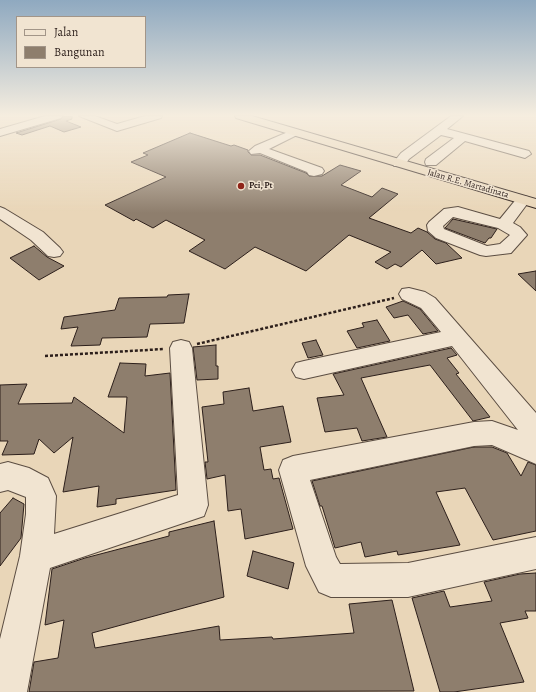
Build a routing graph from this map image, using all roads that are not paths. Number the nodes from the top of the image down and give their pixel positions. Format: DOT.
graph roads {
  1 [pos="261,148"];
  2 [pos="357,148"];
  3 [pos="366,148"];
  4 [pos="417,148"];
  5 [pos="449,148"];
  6 [pos="503,148"];
  7 [pos="525,154"];
  8 [pos="402,160"];
  9 [pos="432,162"];
  10 [pos="314,172"];
  11 [pos="536,192"];
  12 [pos="529,202"];
  13 [pos="0,212"];
  14 [pos="504,225"];
  15 [pos="54,252"];
  16 [pos="409,294"];
  17 [pos="457,337"];
  18 [pos="181,348"];
  19 [pos="304,370"];
  20 [pos="536,432"];
  21 [pos="536,451"];
  22 [pos="0,478"];
  23 [pos="536,553"];
  24 [pos="36,556"];
  25 [pos="8,692"];
  1 -- 10 [label="street"];
  2 -- 8 [label="highway, Jalan R.E. Martadinata"];
  3 -- 8 [label="highway, Jalan R.E. Martadinata"];
  4 -- 8 [label="street"];
  5 -- 9 [label="street"];
  6 -- 7 [label="street"];
  8 -- 9 [label="highway, Jalan R.E. Martadinata"];
  8 -- 12 [label="highway, Jalan R.E. Martadinata"];
  9 -- 11 [label="highway, Jalan R.E. Martadinata"];
  12 -- 14 [label="street"];
  13 -- 15 [label="street"];
  16 -- 17 [label="street"];
  17 -- 19 [label="street"];
  17 -- 20 [label="street"];
  18 -- 24 [label="street"];
  21 -- 23 [label="street"];
  22 -- 24 [label="street"];
  24 -- 25 [label="street"];
}
